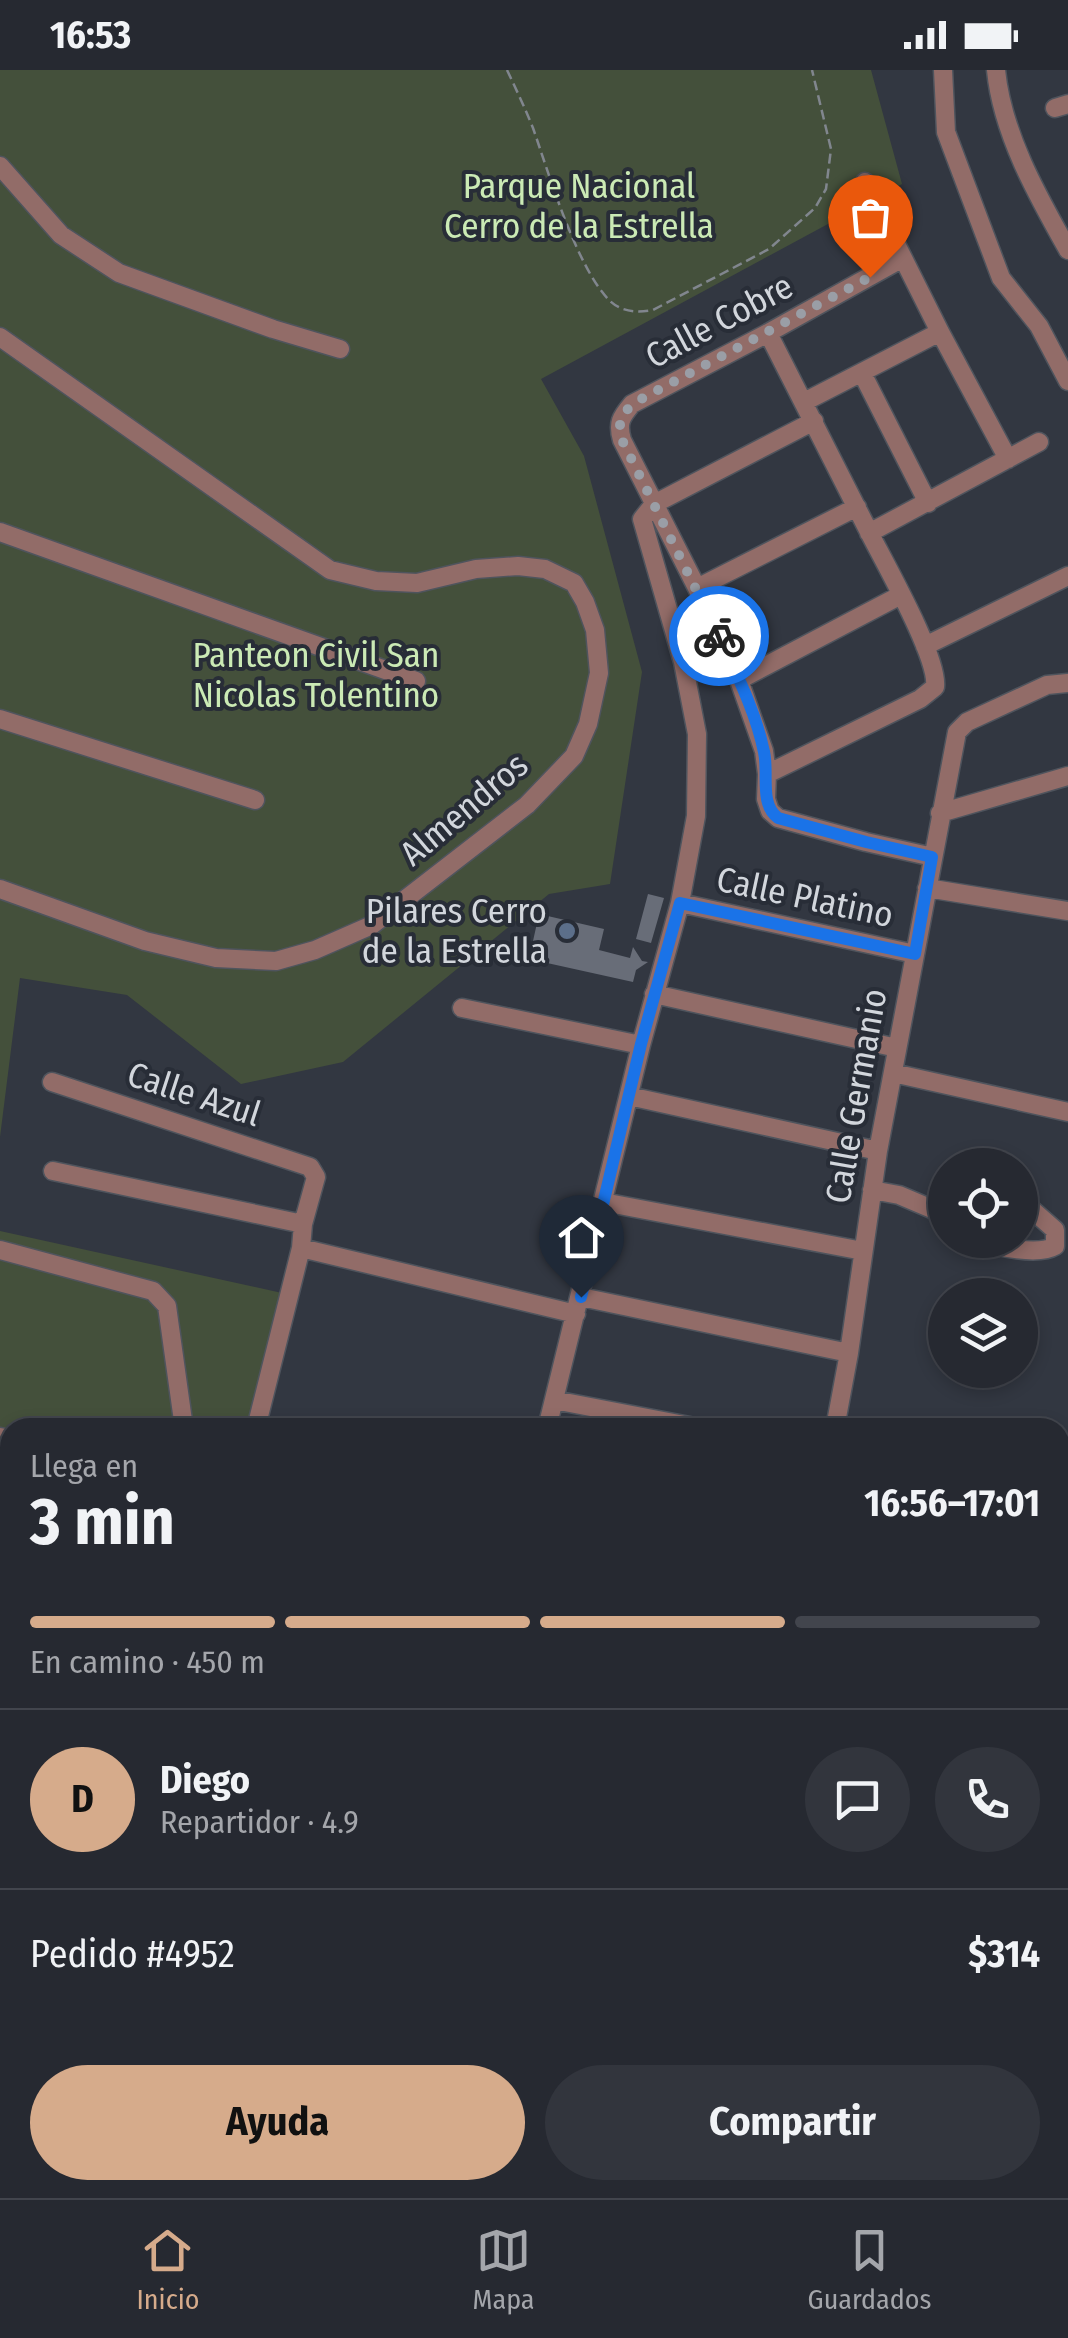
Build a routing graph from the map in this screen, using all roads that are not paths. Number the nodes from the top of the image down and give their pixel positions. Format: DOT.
graph roads {
  1 [pos="944,70"];
  2 [pos="996,70"];
  3 [pos="0,166"];
  4 [pos="865,182"];
  5 [pos="1063,227"];
  6 [pos="1068,250"];
  7 [pos="904,258"];
  8 [pos="940,332"];
  9 [pos="768,333"];
  10 [pos="0,337"];
  11 [pos="340,349"];
  12 [pos="862,373"];
  13 [pos="1068,380"];
  14 [pos="804,402"];
  15 [pos="814,421"];
  16 [pos="1039,442"];
  17 [pos="1008,459"];
  18 [pos="928,503"];
  19 [pos="654,504"];
  20 [pos="856,508"];
  21 [pos="0,532"];
  22 [pos="870,533"];
  23 [pos="1068,576"];
  24 [pos="697,588"];
  25 [pos="901,595"];
  26 [pos="925,646"];
  27 [pos="739,680"];
  28 [pos="416,681"];
  29 [pos="1068,683"];
  30 [pos="0,719"];
  31 [pos="767,774"];
  32 [pos="1068,776"];
  33 [pos="255,800"];
  34 [pos="940,813"];
  35 [pos="932,857"];
  36 [pos="927,888"];
  37 [pos="0,889"];
  38 [pos="680,903"];
  39 [pos="1068,911"];
  40 [pos="915,954"];
  41 [pos="654,994"];
  42 [pos="462,1008"];
  43 [pos="641,1044"];
  44 [pos="897,1048"];
  45 [pos="893,1072"];
  46 [pos="52,1082"];
  47 [pos="629,1096"];
  48 [pos="1068,1112"];
  49 [pos="878,1152"];
  50 [pos="54,1171"];
  51 [pos="872,1190"];
  52 [pos="603,1202"];
  53 [pos="928,1209"];
  54 [pos="1038,1215"];
  55 [pos="303,1224"];
  56 [pos="301,1248"];
  57 [pos="0,1250"];
  58 [pos="863,1251"];
  59 [pos="1038,1251"];
  60 [pos="579,1305"];
  61 [pos="849,1353"];
  62 [pos="554,1400"];
  63 [pos="183,1418"];
  64 [pos="258,1418"];
  65 [pos="550,1418"];
  66 [pos="648,1418"];
  67 [pos="837,1418"];
  1 -- 13 [label="street"];
  2 -- 5 [label="street"];
  3 -- 11 [label="street"];
  4 -- 7 [label="street"];
  5 -- 6 [label="street"];
  7 -- 8 [label="street"];
  7 -- 9 [label="street, Calle Cobre"];
  8 -- 12 [label="street"];
  8 -- 17 [label="street"];
  9 -- 14 [label="street"];
  9 -- 19 [label="street, Calle Cobre"];
  10 -- 37 [label="street, Almendros"];
  12 -- 14 [label="street"];
  12 -- 18 [label="street"];
  14 -- 15 [label="street"];
  15 -- 19 [label="street"];
  15 -- 20 [label="street"];
  16 -- 17 [label="street"];
  17 -- 18 [label="street"];
  18 -- 22 [label="street"];
  19 -- 24 [label="street"];
  19 -- 38 [label="street"];
  20 -- 22 [label="street"];
  20 -- 24 [label="street"];
  21 -- 28 [label="street"];
  22 -- 25 [label="street"];
  23 -- 26 [label="street"];
  24 -- 27 [label="street"];
  25 -- 26 [label="street"];
  25 -- 27 [label="street"];
  26 -- 31 [label="street"];
  27 -- 31 [label="street"];
  29 -- 34 [label="street, Calle Germanio"];
  30 -- 33 [label="street"];
  31 -- 35 [label="street"];
  32 -- 34 [label="street"];
  34 -- 35 [label="street, Calle Germanio"];
  35 -- 36 [label="street, Calle Germanio"];
  36 -- 39 [label="street"];
  36 -- 40 [label="street, Calle Germanio"];
  38 -- 40 [label="street, Calle Platino"];
  38 -- 41 [label="street"];
  40 -- 44 [label="street, Calle Germanio"];
  41 -- 43 [label="street"];
  41 -- 44 [label="street"];
  42 -- 43 [label="street"];
  43 -- 47 [label="street"];
  44 -- 45 [label="street, Calle Germanio"];
  45 -- 48 [label="street"];
  45 -- 49 [label="street, Calle Germanio"];
  46 -- 55 [label="street, Calle Azul"];
  47 -- 49 [label="street"];
  47 -- 52 [label="street"];
  49 -- 51 [label="street, Calle Germanio"];
  50 -- 55 [label="street"];
  51 -- 53 [label="street"];
  51 -- 58 [label="street, Calle Germanio"];
  52 -- 58 [label="street"];
  52 -- 60 [label="street"];
  54 -- 59 [label="street"];
  55 -- 56 [label="street"];
  56 -- 60 [label="street"];
  56 -- 64 [label="street"];
  57 -- 63 [label="street"];
  58 -- 61 [label="street, Calle Germanio"];
  60 -- 61 [label="street"];
  60 -- 62 [label="street"];
  61 -- 67 [label="street, Calle Germanio"];
  62 -- 65 [label="street"];
  62 -- 66 [label="street"];
}
